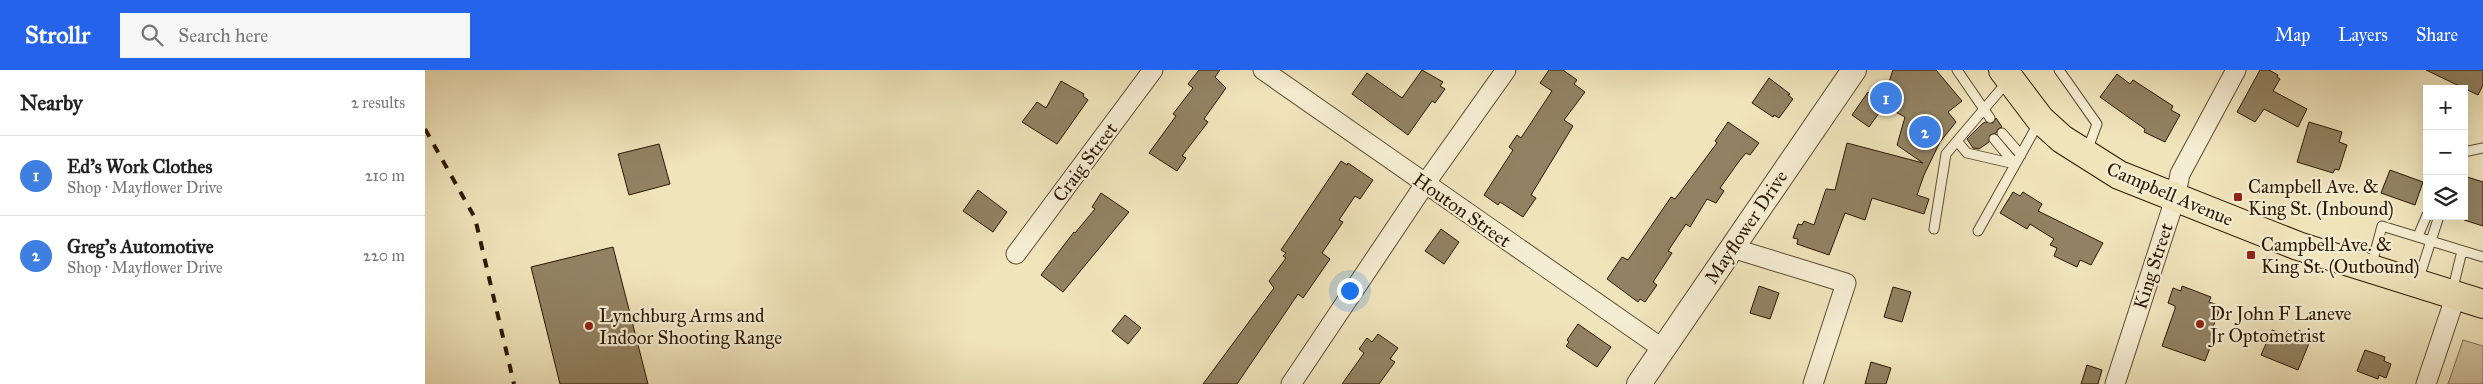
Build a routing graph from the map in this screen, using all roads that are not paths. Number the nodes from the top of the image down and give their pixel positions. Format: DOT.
graph roads {
  1 [pos="1153,70"];
  2 [pos="1263,70"];
  3 [pos="1507,70"];
  4 [pos="1854,70"];
  5 [pos="1957,70"];
  6 [pos="2059,70"];
  7 [pos="2236,70"];
  8 [pos="2005,73"];
  9 [pos="1984,110"];
  10 [pos="1990,118"];
  11 [pos="2040,119"];
  12 [pos="2002,133"];
  13 [pos="1994,139"];
  14 [pos="1957,141"];
  15 [pos="2483,148"];
  16 [pos="2468,151"];
  17 [pos="2021,155"];
  18 [pos="2085,155"];
  19 [pos="2015,164"];
  20 [pos="1425,184"];
  21 [pos="2175,199"];
  22 [pos="2425,220"];
  23 [pos="2437,220"];
  24 [pos="1934,229"];
  25 [pos="1978,231"];
  26 [pos="2419,236"];
  27 [pos="2429,240"];
  28 [pos="1732,248"];
  29 [pos="2462,251"];
  30 [pos="1016,254"];
  31 [pos="2483,257"];
  32 [pos="2370,269"];
  33 [pos="2417,283"];
  34 [pos="2454,294"];
  35 [pos="2483,304"];
  36 [pos="1663,349"];
  37 [pos="1291,384"];
  38 [pos="1639,384"];
  39 [pos="1813,384"];
  40 [pos="2115,384"];
  41 [pos="2426,384"];
  1 -- 30 [label="street, Craig Street"];
  2 -- 20 [label="street, Houton Street"];
  3 -- 20 [label="street"];
  4 -- 28 [label="street, Mayflower Drive"];
  5 -- 9 [label="lane"];
  6 -- 18 [label="lane"];
  7 -- 21 [label="street, King Street"];
  8 -- 9 [label="lane"];
  8 -- 11 [label="main road, Campbell Avenue"];
  9 -- 10 [label="lane"];
  9 -- 14 [label="lane"];
  11 -- 17 [label="lane"];
  11 -- 18 [label="main road, Campbell Avenue"];
  12 -- 17 [label="lane"];
  13 -- 19 [label="lane"];
  14 -- 19 [label="lane"];
  14 -- 24 [label="lane"];
  15 -- 16 [label="lane"];
  17 -- 19 [label="lane"];
  18 -- 21 [label="main road, Campbell Avenue"];
  19 -- 25 [label="lane"];
  20 -- 36 [label="street, Houton Street"];
  20 -- 37 [label="street"];
  21 -- 32 [label="main road, Campbell Avenue"];
  21 -- 40 [label="street, King Street"];
  22 -- 26 [label="lane"];
  23 -- 27 [label="lane"];
  26 -- 27 [label="lane"];
  26 -- 32 [label="lane"];
  27 -- 29 [label="lane"];
  27 -- 33 [label="lane"];
  28 -- 36 [label="street, Mayflower Drive"];
  28 -- 39 [label="street"];
  29 -- 31 [label="lane"];
  29 -- 34 [label="lane"];
  32 -- 33 [label="main road, Campbell Avenue"];
  33 -- 34 [label="main road, Campbell Avenue"];
  34 -- 35 [label="main road, Campbell Avenue"];
  34 -- 41 [label="street"];
  36 -- 38 [label="street, Mayflower Drive"];
}
